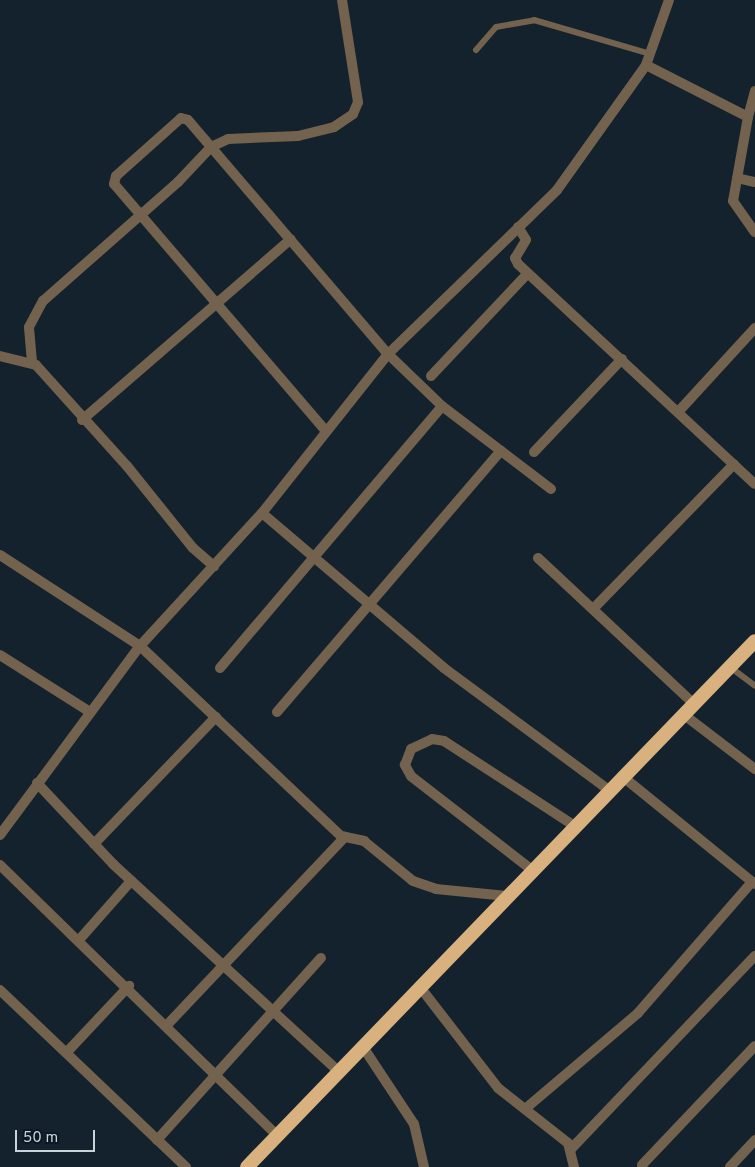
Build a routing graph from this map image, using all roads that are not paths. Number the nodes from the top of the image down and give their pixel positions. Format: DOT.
graph roads {
  1 [pos="342,0"];
  2 [pos="669,0"];
  3 [pos="476,50"];
  4 [pos="650,54"];
  5 [pos="646,65"];
  6 [pos="755,91"];
  7 [pos="748,117"];
  8 [pos="211,147"];
  9 [pos="736,178"];
  10 [pos="755,182"];
  11 [pos="139,215"];
  12 [pos="518,228"];
  13 [pos="755,232"];
  14 [pos="290,239"];
  15 [pos="528,273"];
  16 [pos="216,305"];
  17 [pos="755,328"];
  18 [pos="388,354"];
  19 [pos="0,356"];
  20 [pos="622,359"];
  21 [pos="32,362"];
  22 [pos="431,376"];
  23 [pos="442,406"];
  24 [pos="679,411"];
  25 [pos="82,420"];
  26 [pos="325,430"];
  27 [pos="501,451"];
  28 [pos="534,452"];
  29 [pos="734,464"];
  30 [pos="755,484"];
  31 [pos="551,489"];
  32 [pos="262,513"];
  33 [pos="0,555"];
  34 [pos="314,558"];
  35 [pos="538,558"];
  36 [pos="214,566"];
  37 [pos="370,605"];
  38 [pos="593,609"];
  39 [pos="755,641"];
  40 [pos="140,646"];
  41 [pos="0,655"];
  42 [pos="729,666"];
  43 [pos="220,668"];
  44 [pos="755,686"];
  45 [pos="693,703"];
  46 [pos="90,712"];
  47 [pos="277,712"];
  48 [pos="683,714"];
  49 [pos="216,716"];
  50 [pos="755,769"];
  51 [pos="622,776"];
  52 [pos="37,783"];
  53 [pos="609,790"];
  54 [pos="574,826"];
  55 [pos="0,835"];
  56 [pos="345,838"];
  57 [pos="94,844"];
  58 [pos="0,865"];
  59 [pos="532,870"];
  60 [pos="131,881"];
  61 [pos="754,883"];
  62 [pos="507,896"];
  63 [pos="79,940"];
  64 [pos="755,956"];
  65 [pos="321,958"];
  66 [pos="225,967"];
  67 [pos="129,986"];
  68 [pos="420,987"];
  69 [pos="0,990"];
  70 [pos="274,1012"];
  71 [pos="168,1025"];
  72 [pos="363,1047"];
  73 [pos="754,1050"];
  74 [pos="67,1052"];
  75 [pos="339,1072"];
  76 [pos="216,1074"];
  77 [pos="525,1109"];
  78 [pos="278,1136"];
  79 [pos="158,1140"];
  80 [pos="755,1140"];
  81 [pos="571,1149"];
  82 [pos="642,1166"];
  83 [pos="186,1167"];
  84 [pos="247,1167"];
  85 [pos="424,1167"];
  86 [pos="574,1167"];
  87 [pos="730,1167"];
  1 -- 8 [label="street"];
  2 -- 4 [label="street"];
  3 -- 4 [label="lane"];
  4 -- 5 [label="street"];
  5 -- 7 [label="street"];
  5 -- 12 [label="street"];
  6 -- 7 [label="street"];
  7 -- 9 [label="street"];
  8 -- 11 [label="street"];
  8 -- 11 [label="street"];
  8 -- 14 [label="street"];
  9 -- 10 [label="street"];
  9 -- 13 [label="street"];
  11 -- 16 [label="street"];
  11 -- 21 [label="street"];
  12 -- 15 [label="street"];
  12 -- 18 [label="street"];
  14 -- 16 [label="street"];
  14 -- 18 [label="street"];
  15 -- 20 [label="street"];
  15 -- 22 [label="street"];
  16 -- 25 [label="street"];
  16 -- 26 [label="street"];
  17 -- 24 [label="street"];
  18 -- 23 [label="street"];
  18 -- 26 [label="street"];
  19 -- 21 [label="street"];
  20 -- 24 [label="street"];
  20 -- 28 [label="street"];
  21 -- 25 [label="street"];
  23 -- 27 [label="street"];
  23 -- 34 [label="street"];
  24 -- 29 [label="street"];
  25 -- 36 [label="street"];
  26 -- 32 [label="street"];
  27 -- 31 [label="street"];
  27 -- 37 [label="street"];
  29 -- 30 [label="street"];
  29 -- 38 [label="street"];
  32 -- 34 [label="street"];
  32 -- 36 [label="street"];
  33 -- 40 [label="street"];
  34 -- 37 [label="street"];
  34 -- 43 [label="street"];
  35 -- 38 [label="street"];
  36 -- 40 [label="street"];
  37 -- 47 [label="street"];
  37 -- 53 [label="street"];
  38 -- 45 [label="street"];
  39 -- 42 [label="highway"];
  40 -- 46 [label="street"];
  40 -- 49 [label="street"];
  41 -- 46 [label="street"];
  42 -- 44 [label="lane"];
  42 -- 45 [label="highway"];
  45 -- 48 [label="highway"];
  46 -- 52 [label="street"];
  48 -- 50 [label="street"];
  48 -- 51 [label="highway"];
  49 -- 56 [label="street"];
  49 -- 57 [label="street"];
  51 -- 53 [label="highway"];
  51 -- 61 [label="street"];
  52 -- 55 [label="street"];
  52 -- 57 [label="street"];
  53 -- 54 [label="highway"];
  54 -- 59 [label="highway"];
  54 -- 59 [label="street"];
  56 -- 62 [label="street"];
  56 -- 66 [label="street"];
  57 -- 60 [label="street"];
  58 -- 63 [label="street"];
  59 -- 62 [label="highway"];
  60 -- 63 [label="street"];
  60 -- 66 [label="street"];
  61 -- 77 [label="street"];
  62 -- 68 [label="highway"];
  63 -- 67 [label="street"];
  64 -- 81 [label="street"];
  65 -- 70 [label="street"];
  66 -- 70 [label="street"];
  66 -- 71 [label="street"];
  67 -- 71 [label="street"];
  67 -- 74 [label="street"];
  68 -- 72 [label="highway"];
  68 -- 77 [label="street"];
  69 -- 74 [label="street"];
  70 -- 75 [label="street"];
  70 -- 76 [label="street"];
  71 -- 76 [label="street"];
  72 -- 75 [label="highway"];
  72 -- 85 [label="street"];
  73 -- 82 [label="street"];
  74 -- 79 [label="street"];
  75 -- 78 [label="highway"];
  76 -- 78 [label="street"];
  76 -- 79 [label="street"];
  77 -- 81 [label="street"];
  78 -- 84 [label="highway"];
  79 -- 83 [label="street"];
  80 -- 87 [label="street"];
  81 -- 86 [label="street"];
}
